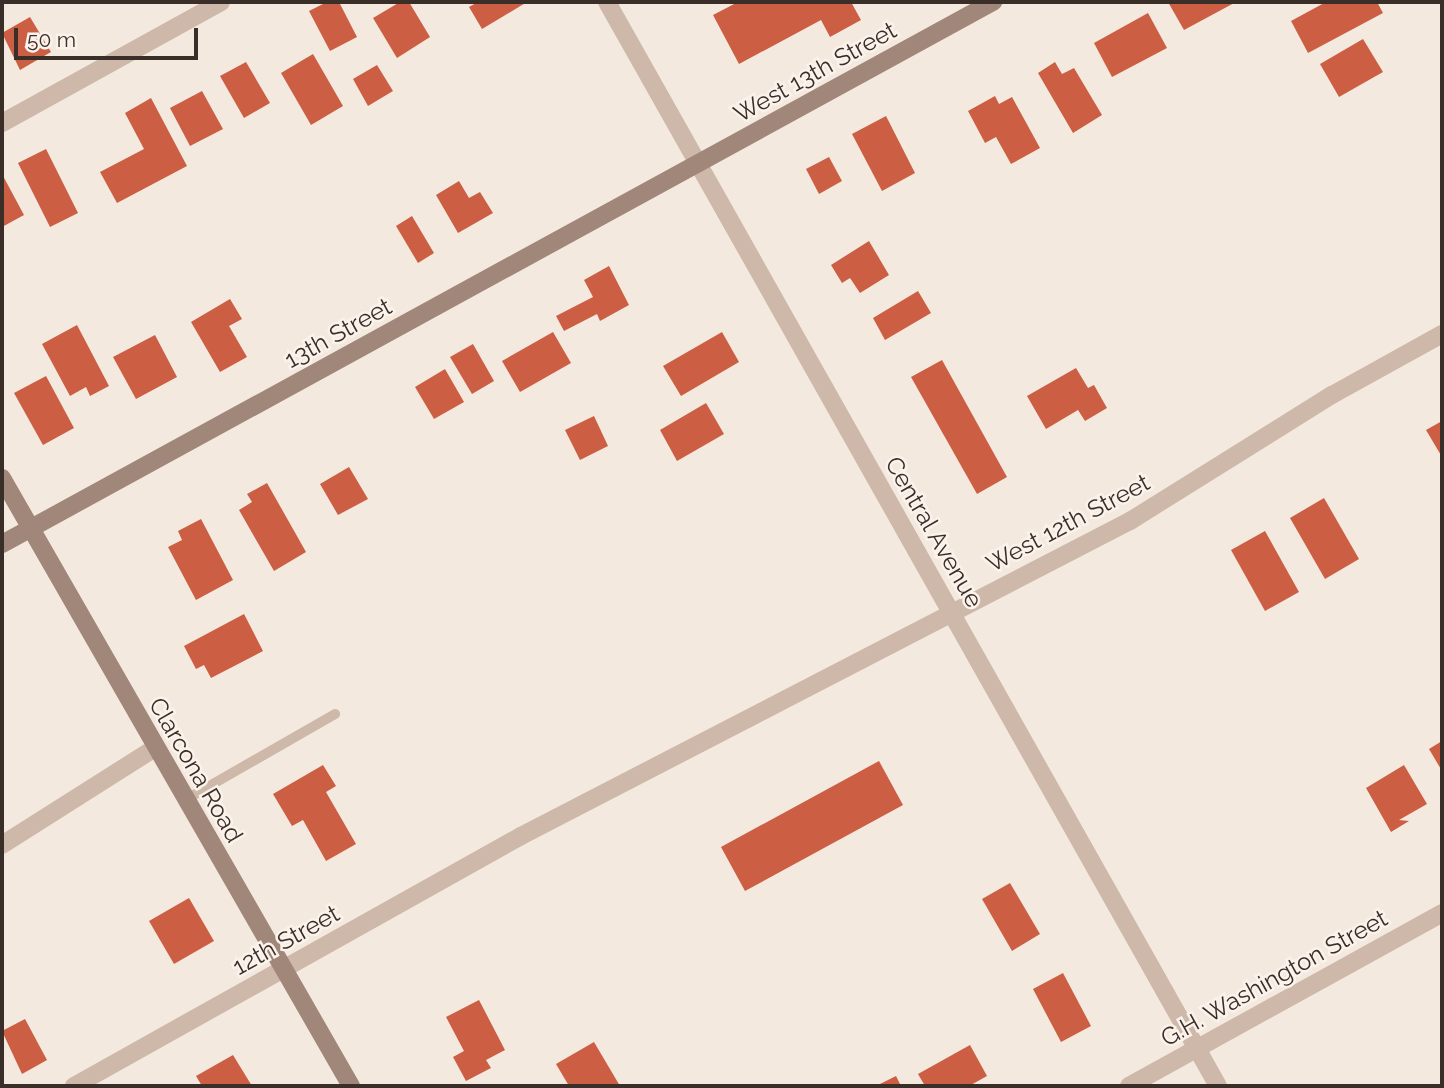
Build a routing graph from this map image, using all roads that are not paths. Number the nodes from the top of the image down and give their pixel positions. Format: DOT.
graph roads {
  1 [pos="220,2"];
  2 [pos="607,2"];
  3 [pos="993,2"];
  4 [pos="2,123"];
  5 [pos="698,165"];
  6 [pos="1442,334"];
  7 [pos="2,478"];
  8 [pos="30,528"];
  9 [pos="2,544"];
  10 [pos="951,612"];
  11 [pos="335,714"];
  12 [pos="155,748"];
  13 [pos="185,800"];
  14 [pos="521,836"];
  15 [pos="2,845"];
  16 [pos="1442,913"];
  17 [pos="283,969"];
  18 [pos="1197,1049"];
  19 [pos="74,1086"];
  20 [pos="351,1086"];
  21 [pos="1129,1086"];
  22 [pos="1218,1086"];
  1 -- 4 [label="street"];
  2 -- 5 [label="street, Central Avenue"];
  3 -- 5 [label="street, West 13th Street"];
  5 -- 8 [label="street, 13th Street"];
  5 -- 10 [label="street, Central Avenue"];
  6 -- 10 [label="street, West 12th Street"];
  7 -- 8 [label="street, Clarcona Road"];
  8 -- 9 [label="street, 13th Street"];
  8 -- 12 [label="street, Clarcona Road"];
  10 -- 14 [label="street, West 12th Street"];
  10 -- 18 [label="street, Central Avenue"];
  11 -- 13 [label="lane"];
  12 -- 13 [label="street, Clarcona Road"];
  12 -- 15 [label="street"];
  13 -- 17 [label="street, Clarcona Road"];
  14 -- 17 [label="street, 12th Street"];
  16 -- 18 [label="street, G.H. Washington Street"];
  17 -- 19 [label="street, 12th Street"];
  17 -- 20 [label="street, Clarcona Road"];
  18 -- 21 [label="street, G.H. Washington Street"];
  18 -- 22 [label="street, Central Avenue"];
}
